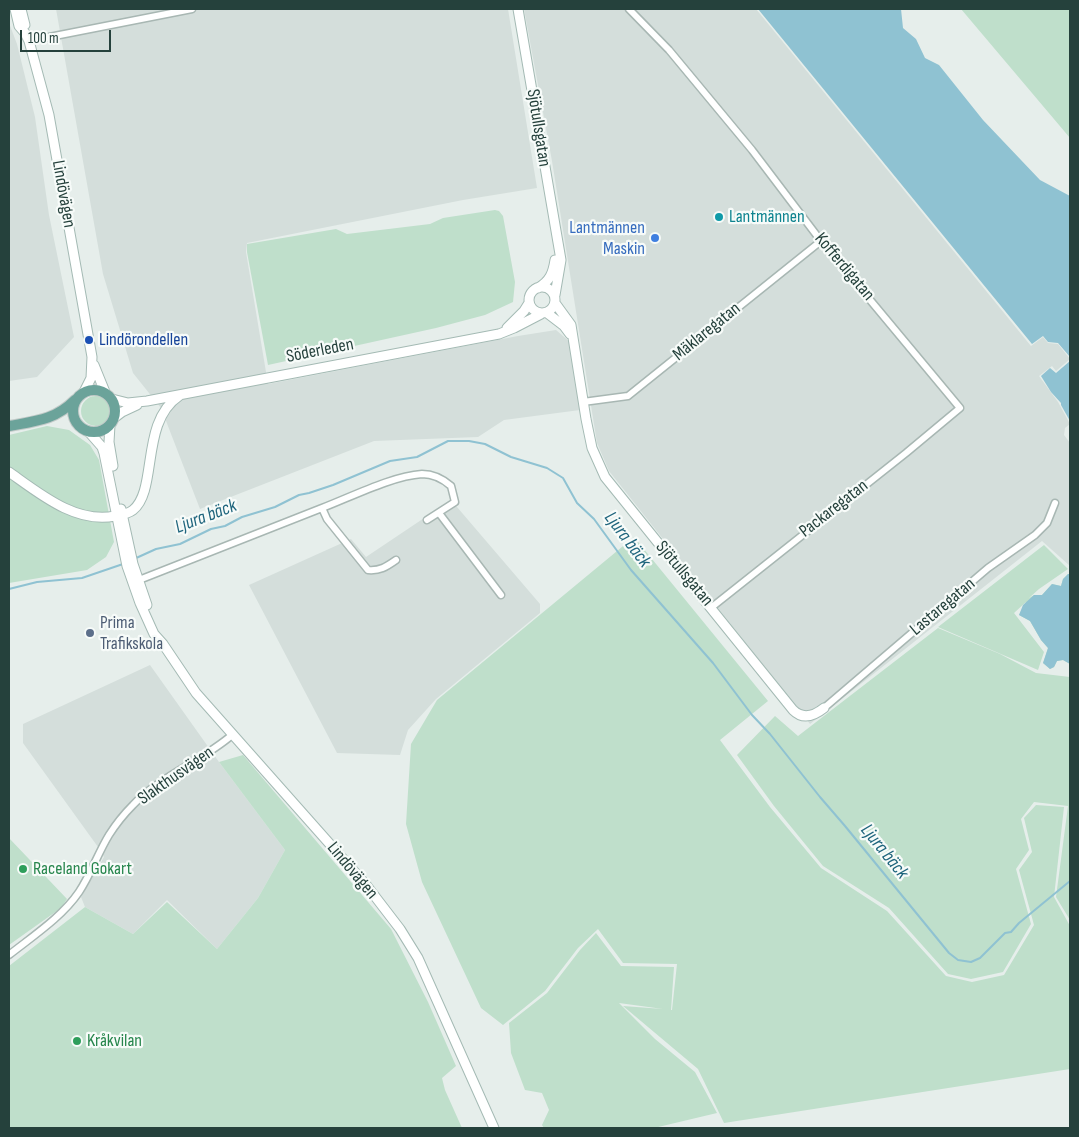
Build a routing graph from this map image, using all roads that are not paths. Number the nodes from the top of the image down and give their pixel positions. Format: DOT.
graph roads {
  1 [pos="15,9"];
  2 [pos="21,9"];
  3 [pos="192,9"];
  4 [pos="518,9"];
  5 [pos="629,9"];
  6 [pos="27,37"];
  7 [pos="821,240"];
  8 [pos="557,248"];
  9 [pos="538,288"];
  10 [pos="555,299"];
  11 [pos="529,303"];
  12 [pos="544,314"];
  13 [pos="498,334"];
  14 [pos="572,336"];
  15 [pos="92,358"];
  16 [pos="182,394"];
  17 [pos="80,396"];
  18 [pos="109,396"];
  19 [pos="147,401"];
  20 [pos="583,402"];
  21 [pos="957,410"];
  22 [pos="42,420"];
  23 [pos="112,422"];
  24 [pos="9,426"];
  25 [pos="84,429"];
  26 [pos="9,472"];
  27 [pos="1055,503"];
  28 [pos="322,508"];
  29 [pos="439,513"];
  30 [pos="119,515"];
  31 [pos="427,520"];
  32 [pos="396,560"];
  33 [pos="129,562"];
  34 [pos="139,580"];
  35 [pos="501,595"];
  36 [pos="712,607"];
  37 [pos="163,644"];
  38 [pos="824,708"];
  39 [pos="232,735"];
  40 [pos="9,954"];
  41 [pos="494,1128"];
  1 -- 6 [label="main road, Lindövägen"];
  2 -- 6 [label="main road, Lindövägen"];
  3 -- 6 [label="street"];
  4 -- 8 [label="main road, Sjötullsgatan"];
  5 -- 7 [label="street, Kofferdigatan"];
  6 -- 15 [label="main road, Lindövägen"];
  7 -- 20 [label="street, Mäklaregatan"];
  7 -- 21 [label="street, Kofferdigatan"];
  8 -- 9 [label="main road, Sjötullsgatan"];
  8 -- 10 [label="main road, Sjötullsgatan"];
  9 -- 10 [label="main road"];
  9 -- 11 [label="main road"];
  10 -- 12 [label="main road"];
  10 -- 14 [label="main road, Sjötullsgatan"];
  11 -- 12 [label="main road"];
  11 -- 13 [label="main road, Söderleden"];
  12 -- 13 [label="main road, Söderleden"];
  12 -- 14 [label="main road"];
  13 -- 16 [label="main road, Söderleden"];
  14 -- 20 [label="main road, Sjötullsgatan"];
  15 -- 17 [label="main road, Lindövägen"];
  15 -- 18 [label="main road, Lindövägen"];
  16 -- 19 [label="main road, Söderleden"];
  16 -- 30 [label="main road"];
  17 -- 18 [label="main road"];
  17 -- 22 [label="main road"];
  17 -- 25 [label="main road"];
  18 -- 19 [label="main road, Söderleden"];
  18 -- 23 [label="main road"];
  19 -- 23 [label="main road, Söderleden"];
  20 -- 36 [label="main road, Sjötullsgatan"];
  21 -- 36 [label="street, Packaregatan"];
  22 -- 24 [label="main road"];
  22 -- 25 [label="main road"];
  23 -- 25 [label="main road"];
  23 -- 30 [label="main road, Lindövägen"];
  25 -- 30 [label="main road, Lindövägen"];
  26 -- 30 [label="main road"];
  27 -- 38 [label="street, Lastaregatan"];
  28 -- 29 [label="street"];
  28 -- 32 [label="street"];
  28 -- 34 [label="street"];
  29 -- 31 [label="street"];
  29 -- 35 [label="street"];
  30 -- 33 [label="main road, Lindövägen"];
  33 -- 34 [label="main road, Lindövägen"];
  33 -- 37 [label="main road, Lindövägen"];
  34 -- 37 [label="main road, Lindövägen"];
  36 -- 38 [label="main road, Sjötullsgatan"];
  37 -- 39 [label="main road, Lindövägen"];
  39 -- 40 [label="street, Slakthusvägen"];
  39 -- 41 [label="main road, Lindövägen"];
}
